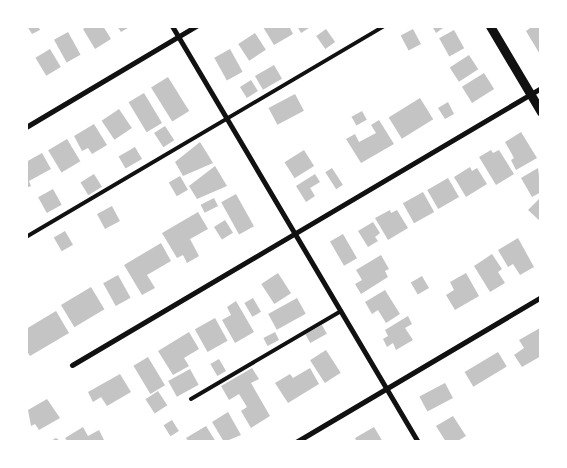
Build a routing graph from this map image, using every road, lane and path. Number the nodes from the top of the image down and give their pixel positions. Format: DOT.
graph roads {
  1 [pos="172,26"];
  2 [pos="196,26"];
  3 [pos="384,26"];
  4 [pos="490,26"];
  5 [pos="178,37"];
  6 [pos="541,88"];
  7 [pos="530,94"];
  8 [pos="541,112"];
  9 [pos="226,118"];
  10 [pos="26,127"];
  11 [pos="294,233"];
  12 [pos="26,236"];
  13 [pos="541,297"];
  14 [pos="341,311"];
  15 [pos="72,365"];
  16 [pos="386,388"];
  17 [pos="191,399"];
  18 [pos="296,442"];
  19 [pos="418,442"];
  1 -- 5 [label="street"];
  2 -- 5 [label="street"];
  3 -- 9 [label="lane"];
  4 -- 7 [label="street"];
  5 -- 9 [label="street"];
  5 -- 10 [label="street"];
  6 -- 7 [label="street"];
  7 -- 8 [label="street"];
  7 -- 11 [label="street"];
  9 -- 11 [label="street"];
  9 -- 12 [label="lane"];
  11 -- 14 [label="street"];
  11 -- 15 [label="street"];
  13 -- 16 [label="street"];
  14 -- 16 [label="street"];
  14 -- 17 [label="lane"];
  16 -- 18 [label="street"];
  16 -- 19 [label="street"];
}
